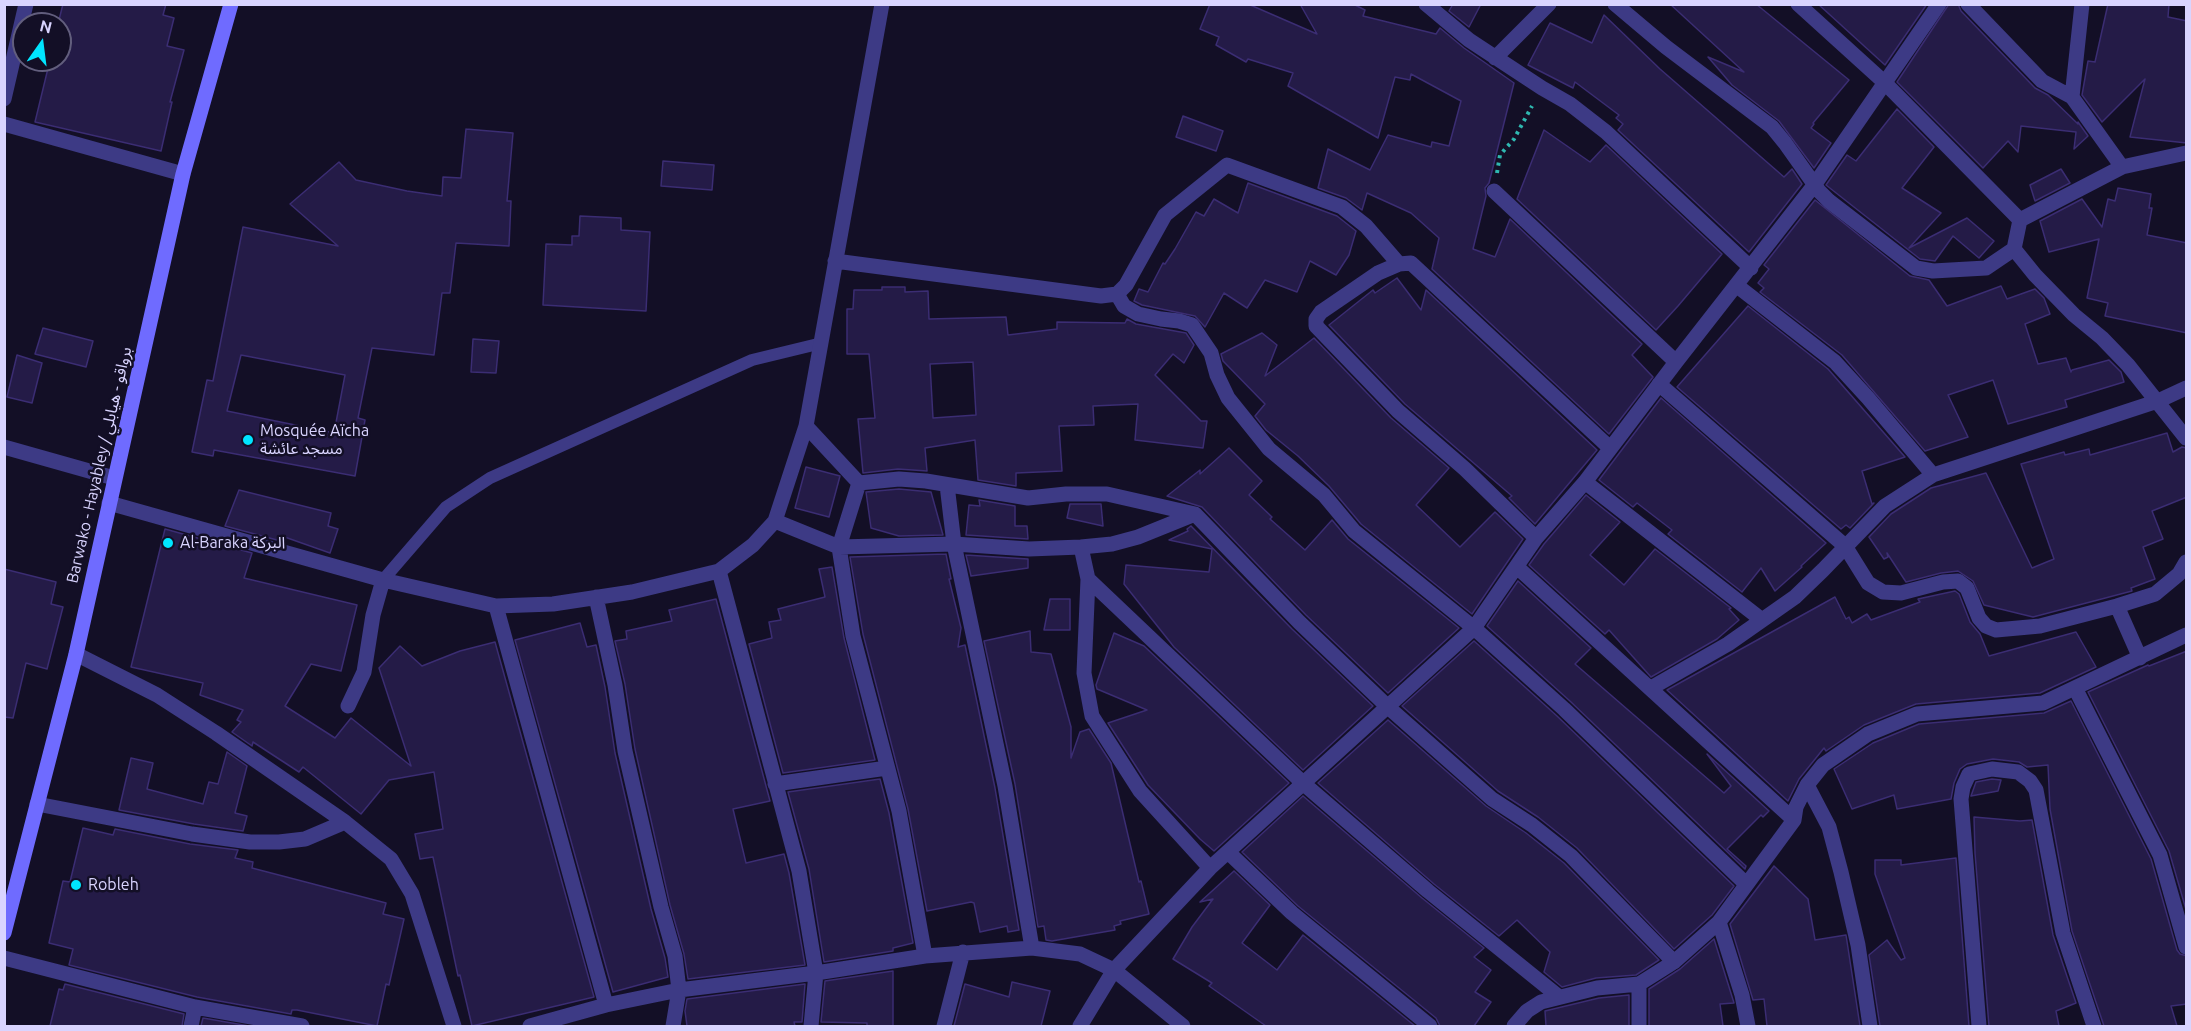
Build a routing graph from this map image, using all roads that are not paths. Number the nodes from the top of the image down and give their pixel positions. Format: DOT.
graph roads {
  1 [pos="26,4"];
  2 [pos="231,4"];
  3 [pos="882,4"];
  4 [pos="1426,4"];
  5 [pos="1549,4"];
  6 [pos="1615,4"];
  7 [pos="1798,4"];
  8 [pos="1938,4"];
  9 [pos="1968,4"];
  10 [pos="2082,4"];
  11 [pos="1495,58"];
  12 [pos="1884,82"];
  13 [pos="2072,97"];
  14 [pos="4,99"];
  15 [pos="4,124"];
  16 [pos="2187,153"];
  17 [pos="2122,167"];
  18 [pos="183,174"];
  19 [pos="1815,184"];
  20 [pos="1494,191"];
  21 [pos="2020,220"];
  22 [pos="2014,249"];
  23 [pos="835,261"];
  24 [pos="1399,264"];
  25 [pos="1751,268"];
  26 [pos="1736,285"];
  27 [pos="1117,294"];
  28 [pos="822,343"];
  29 [pos="1676,362"];
  30 [pos="1659,384"];
  31 [pos="2187,388"];
  32 [pos="2158,401"];
  33 [pos="806,426"];
  34 [pos="2187,438"];
  35 [pos="4,447"];
  36 [pos="1610,448"];
  37 [pos="1933,475"];
  38 [pos="114,478"];
  39 [pos="1585,482"];
  40 [pos="859,483"];
  41 [pos="947,485"];
  42 [pos="108,503"];
  43 [pos="1195,514"];
  44 [pos="775,521"];
  45 [pos="1536,538"];
  46 [pos="954,544"];
  47 [pos="1845,546"];
  48 [pos="839,547"];
  49 [pos="1082,547"];
  50 [pos="2187,562"];
  51 [pos="1518,567"];
  52 [pos="719,571"];
  53 [pos="1088,579"];
  54 [pos="383,580"];
  55 [pos="596,597"];
  56 [pos="495,606"];
  57 [pos="2117,606"];
  58 [pos="1762,620"];
  59 [pos="1474,628"];
  60 [pos="2187,635"];
  61 [pos="76,654"];
  62 [pos="2140,658"];
  63 [pos="1651,688"];
  64 [pos="2075,688"];
  65 [pos="348,706"];
  66 [pos="1388,707"];
  67 [pos="887,768"];
  68 [pos="776,784"];
  69 [pos="1304,784"];
  70 [pos="1807,785"];
  71 [pos="37,804"];
  72 [pos="1794,820"];
  73 [pos="345,822"];
  74 [pos="1228,852"];
  75 [pos="1210,868"];
  76 [pos="1746,884"];
  77 [pos="1719,922"];
  78 [pos="4,933"];
  79 [pos="2187,947"];
  80 [pos="1032,948"];
  81 [pos="963,952"];
  82 [pos="925,956"];
  83 [pos="4,958"];
  84 [pos="1674,962"];
  85 [pos="1114,970"];
  86 [pos="816,973"];
  87 [pos="1639,984"];
  88 [pos="679,990"];
  89 [pos="1558,996"];
  90 [pos="606,1005"];
  91 [pos="195,1007"];
  92 [pos="191,1026"];
  93 [pos="302,1026"];
  94 [pos="454,1026"];
  95 [pos="530,1026"];
  96 [pos="673,1026"];
  97 [pos="811,1026"];
  98 [pos="944,1026"];
  99 [pos="1080,1026"];
  100 [pos="1183,1026"];
  101 [pos="1430,1026"];
  102 [pos="1514,1026"];
  103 [pos="1639,1026"];
  104 [pos="1748,1026"];
  105 [pos="1870,1026"];
  106 [pos="1978,1026"];
  107 [pos="2094,1026"];
  1 -- 14 [label="street"];
  2 -- 18 [label="main road, Barwako - Hayabley / برواقو - هيابلي"];
  3 -- 23 [label="street"];
  4 -- 11 [label="street"];
  5 -- 11 [label="street"];
  6 -- 19 [label="street"];
  7 -- 12 [label="street"];
  8 -- 12 [label="street"];
  9 -- 13 [label="street"];
  10 -- 13 [label="street"];
  11 -- 25 [label="street"];
  12 -- 19 [label="street"];
  12 -- 21 [label="street"];
  13 -- 17 [label="street"];
  15 -- 18 [label="street"];
  16 -- 17 [label="street"];
  17 -- 21 [label="street"];
  18 -- 38 [label="main road, Barwako - Hayabley / برواقو - هيابلي"];
  19 -- 22 [label="street"];
  19 -- 25 [label="street"];
  20 -- 29 [label="street"];
  21 -- 22 [label="street"];
  22 -- 32 [label="street"];
  23 -- 27 [label="street"];
  23 -- 28 [label="street"];
  24 -- 27 [label="street"];
  24 -- 36 [label="street"];
  24 -- 45 [label="street"];
  25 -- 26 [label="street"];
  26 -- 29 [label="street"];
  26 -- 37 [label="street"];
  27 -- 59 [label="street"];
  28 -- 33 [label="street"];
  28 -- 54 [label="lane"];
  29 -- 30 [label="street"];
  30 -- 36 [label="street"];
  30 -- 47 [label="street"];
  31 -- 32 [label="street"];
  32 -- 34 [label="street"];
  32 -- 37 [label="street"];
  33 -- 40 [label="street"];
  33 -- 44 [label="street"];
  35 -- 38 [label="street"];
  36 -- 39 [label="street"];
  37 -- 47 [label="street"];
  38 -- 42 [label="main road, Barwako - Hayabley / برواقو - هيابلي"];
  39 -- 45 [label="street"];
  39 -- 58 [label="street"];
  40 -- 41 [label="street"];
  40 -- 48 [label="street"];
  41 -- 43 [label="street"];
  41 -- 46 [label="street"];
  42 -- 54 [label="street"];
  42 -- 61 [label="main road, Barwako - Hayabley / برواقو - هيابلي"];
  43 -- 49 [label="street"];
  43 -- 66 [label="street"];
  44 -- 48 [label="street"];
  44 -- 52 [label="street"];
  45 -- 51 [label="street"];
  46 -- 48 [label="street"];
  46 -- 49 [label="street"];
  46 -- 80 [label="street"];
  47 -- 57 [label="street"];
  47 -- 58 [label="street"];
  48 -- 67 [label="street"];
  49 -- 53 [label="street"];
  50 -- 57 [label="street"];
  51 -- 59 [label="street"];
  51 -- 63 [label="street"];
  52 -- 55 [label="street"];
  52 -- 68 [label="street"];
  53 -- 69 [label="street"];
  53 -- 75 [label="street"];
  54 -- 56 [label="street"];
  54 -- 65 [label="street"];
  55 -- 56 [label="street"];
  55 -- 88 [label="street"];
  56 -- 90 [label="street"];
  57 -- 62 [label="street"];
  58 -- 63 [label="street"];
  59 -- 66 [label="street"];
  59 -- 76 [label="street"];
  60 -- 62 [label="street"];
  61 -- 71 [label="main road, Barwako - Hayabley / برواقو - هيابلي"];
  61 -- 73 [label="street"];
  62 -- 64 [label="street"];
  63 -- 72 [label="street"];
  64 -- 70 [label="street"];
  64 -- 79 [label="street"];
  66 -- 69 [label="street"];
  66 -- 84 [label="street"];
  67 -- 68 [label="street"];
  67 -- 82 [label="street"];
  68 -- 86 [label="street"];
  69 -- 74 [label="street"];
  69 -- 89 [label="street"];
  70 -- 72 [label="street"];
  70 -- 105 [label="street"];
  71 -- 73 [label="street"];
  71 -- 78 [label="main road, Barwako - Hayabley / برواقو - هيابلي"];
  72 -- 76 [label="street"];
  73 -- 94 [label="street"];
  74 -- 75 [label="street"];
  74 -- 101 [label="street"];
  75 -- 85 [label="street"];
  76 -- 77 [label="street"];
  77 -- 84 [label="street"];
  77 -- 104 [label="street"];
  80 -- 81 [label="street"];
  80 -- 85 [label="street"];
  81 -- 82 [label="street"];
  81 -- 98 [label="street"];
  82 -- 86 [label="street"];
  83 -- 91 [label="street"];
  84 -- 87 [label="street"];
  85 -- 99 [label="street"];
  85 -- 100 [label="street"];
  86 -- 88 [label="street"];
  86 -- 97 [label="street"];
  87 -- 89 [label="street"];
  87 -- 103 [label="street"];
  88 -- 90 [label="street"];
  88 -- 96 [label="street"];
  89 -- 102 [label="street"];
  90 -- 95 [label="street"];
  91 -- 92 [label="street"];
  91 -- 93 [label="street"];
  106 -- 107 [label="street"];
}
